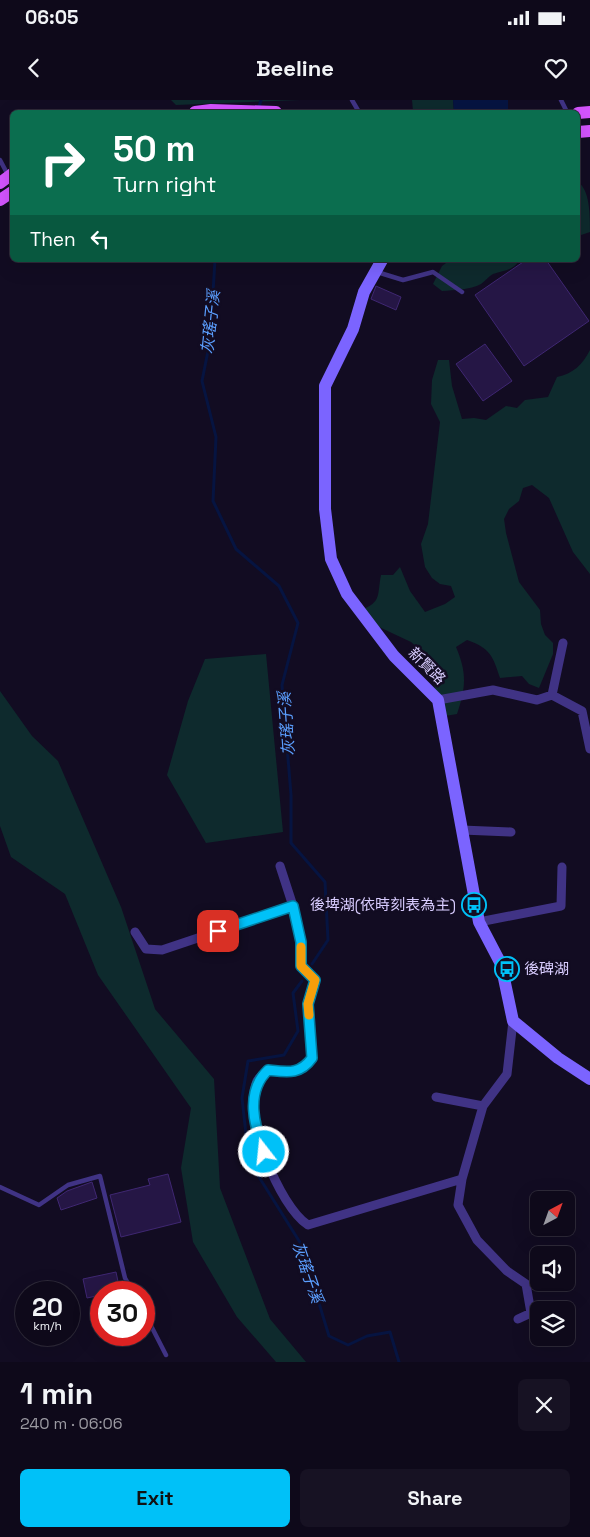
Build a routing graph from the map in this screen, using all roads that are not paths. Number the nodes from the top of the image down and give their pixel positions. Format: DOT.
graph roads {
  1 [pos="0,160"];
  2 [pos="7,178"];
  3 [pos="379,266"];
  4 [pos="462,292"];
  5 [pos="563,643"];
  6 [pos="552,695"];
  7 [pos="438,700"];
  8 [pos="590,750"];
  9 [pos="462,830"];
  10 [pos="511,832"];
  11 [pos="280,866"];
  12 [pos="562,867"];
  13 [pos="293,906"];
  14 [pos="479,922"];
  15 [pos="135,932"];
  16 [pos="513,1021"];
  17 [pos="590,1079"];
  18 [pos="436,1097"];
  19 [pos="483,1106"];
  20 [pos="462,1178"];
  21 [pos="0,1187"];
  22 [pos="128,1281"];
  23 [pos="518,1319"];
  24 [pos="155,1333"];
  25 [pos="166,1354"];
  1 -- 2 [label="lane"];
  3 -- 4 [label="lane"];
  3 -- 7 [label="street, 新賢路"];
  5 -- 6 [label="street"];
  6 -- 7 [label="street"];
  6 -- 8 [label="street"];
  7 -- 9 [label="street, 新賢路"];
  9 -- 10 [label="street"];
  9 -- 14 [label="street, 新賢路"];
  11 -- 13 [label="street"];
  12 -- 14 [label="street"];
  13 -- 15 [label="street"];
  13 -- 20 [label="street"];
  14 -- 16 [label="street, 新賢路"];
  16 -- 17 [label="street"];
  16 -- 19 [label="street"];
  18 -- 19 [label="street"];
  19 -- 20 [label="street"];
  20 -- 23 [label="street"];
  21 -- 22 [label="lane"];
  24 -- 25 [label="lane"];
}
